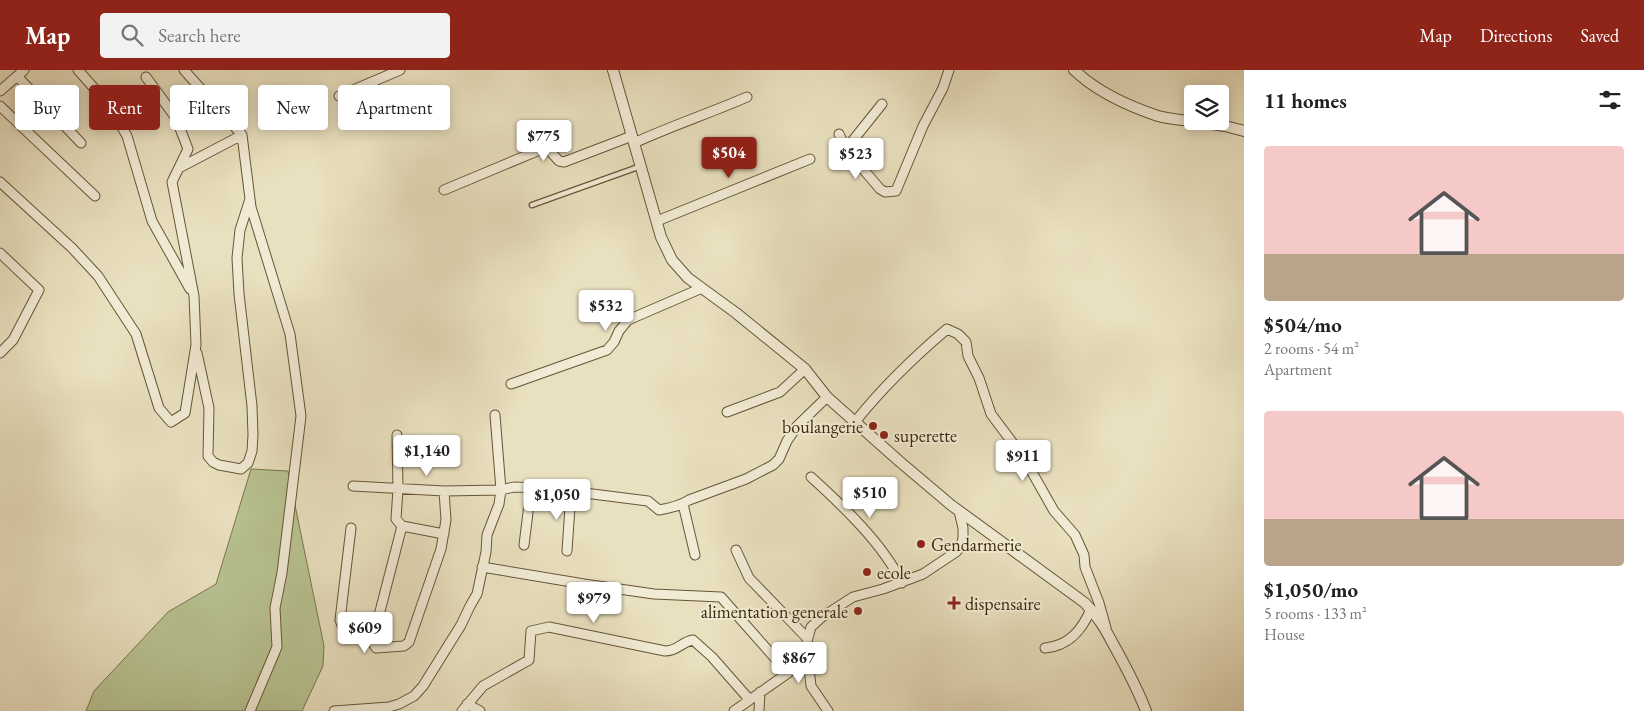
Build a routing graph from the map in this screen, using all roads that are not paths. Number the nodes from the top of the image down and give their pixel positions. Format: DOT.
graph roads {
  1 [pos="78,70"];
  2 [pos="184,70"];
  3 [pos="400,70"];
  4 [pos="613,70"];
  5 [pos="949,70"];
  6 [pos="1074,70"];
  7 [pos="23,72"];
  8 [pos="146,77"];
  9 [pos="365,85"];
  10 [pos="0,91"];
  11 [pos="747,96"];
  12 [pos="882,104"];
  13 [pos="0,106"];
  14 [pos="1184,120"];
  15 [pos="1229,127"];
  16 [pos="1244,131"];
  17 [pos="838,134"];
  18 [pos="242,135"];
  19 [pos="633,140"];
  20 [pos="81,143"];
  21 [pos="846,149"];
  22 [pos="810,158"];
  23 [pos="641,166"];
  24 [pos="179,168"];
  25 [pos="0,182"];
  26 [pos="444,190"];
  27 [pos="95,196"];
  28 [pos="250,199"];
  29 [pos="532,205"];
  30 [pos="657,221"];
  31 [pos="0,253"];
  32 [pos="702,288"];
  33 [pos="194,296"];
  34 [pos="196,345"];
  35 [pos="2,348"];
  36 [pos="805,369"];
  37 [pos="510,384"];
  38 [pos="827,397"];
  39 [pos="727,412"];
  40 [pos="495,415"];
  41 [pos="855,422"];
  42 [pos="397,435"];
  43 [pos="811,476"];
  44 [pos="353,486"];
  45 [pos="532,488"];
  46 [pos="398,489"];
  47 [pos="444,490"];
  48 [pos="501,490"];
  49 [pos="571,492"];
  50 [pos="683,504"];
  51 [pos="959,511"];
  52 [pos="402,526"];
  53 [pos="351,528"];
  54 [pos="444,534"];
  55 [pos="524,546"];
  56 [pos="736,550"];
  57 [pos="566,551"];
  58 [pos="695,555"];
  59 [pos="482,568"];
  60 [pos="902,583"];
  61 [pos="1091,609"];
  62 [pos="377,623"];
  63 [pos="1106,628"];
  64 [pos="807,641"];
  65 [pos="1046,648"];
  66 [pos="788,673"];
  67 [pos="760,692"];
  68 [pos="752,698"];
  69 [pos="465,708"];
  70 [pos="371,710"];
  71 [pos="250,711"];
  72 [pos="334,711"];
  73 [pos="480,711"];
  74 [pos="734,711"];
  75 [pos="759,711"];
  76 [pos="828,711"];
  77 [pos="1146,711"];
  1 -- 33 [label="street"];
  2 -- 18 [label="street"];
  3 -- 9 [label="street"];
  4 -- 19 [label="street"];
  5 -- 21 [label="street"];
  6 -- 14 [label="street"];
  7 -- 10 [label="street"];
  7 -- 20 [label="street"];
  8 -- 24 [label="street"];
  11 -- 19 [label="street"];
  12 -- 21 [label="street"];
  13 -- 27 [label="street"];
  15 -- 16 [label="street"];
  17 -- 21 [label="street"];
  18 -- 24 [label="street"];
  18 -- 28 [label="street"];
  19 -- 23 [label="street"];
  19 -- 26 [label="street"];
  22 -- 30 [label="street"];
  23 -- 29 [label="lane"];
  23 -- 30 [label="street"];
  24 -- 33 [label="street"];
  25 -- 34 [label="street"];
  28 -- 34 [label="street"];
  28 -- 71 [label="street"];
  30 -- 32 [label="street"];
  31 -- 35 [label="street"];
  32 -- 36 [label="street"];
  32 -- 37 [label="street"];
  33 -- 34 [label="street"];
  36 -- 38 [label="street"];
  36 -- 39 [label="street"];
  38 -- 41 [label="street"];
  38 -- 50 [label="street"];
  40 -- 48 [label="street"];
  41 -- 51 [label="street"];
  41 -- 63 [label="street"];
  42 -- 46 [label="street"];
  43 -- 60 [label="street"];
  44 -- 46 [label="street"];
  45 -- 48 [label="street"];
  45 -- 49 [label="street"];
  45 -- 55 [label="street"];
  46 -- 47 [label="street"];
  46 -- 52 [label="street"];
  47 -- 48 [label="street"];
  47 -- 54 [label="street"];
  48 -- 59 [label="street"];
  49 -- 50 [label="street"];
  49 -- 57 [label="street"];
  50 -- 58 [label="street"];
  51 -- 60 [label="street"];
  51 -- 61 [label="street"];
  52 -- 54 [label="street"];
  52 -- 62 [label="street"];
  53 -- 62 [label="street"];
  54 -- 62 [label="street"];
  56 -- 64 [label="street"];
  59 -- 66 [label="street"];
  59 -- 70 [label="street"];
  60 -- 64 [label="street"];
  61 -- 63 [label="street"];
  61 -- 65 [label="street"];
  63 -- 77 [label="street"];
  64 -- 66 [label="street"];
  64 -- 76 [label="street"];
  66 -- 67 [label="street"];
  67 -- 68 [label="street"];
  67 -- 75 [label="street"];
  68 -- 69 [label="street"];
  68 -- 74 [label="street"];
  69 -- 73 [label="street"];
  70 -- 72 [label="street"];
}
